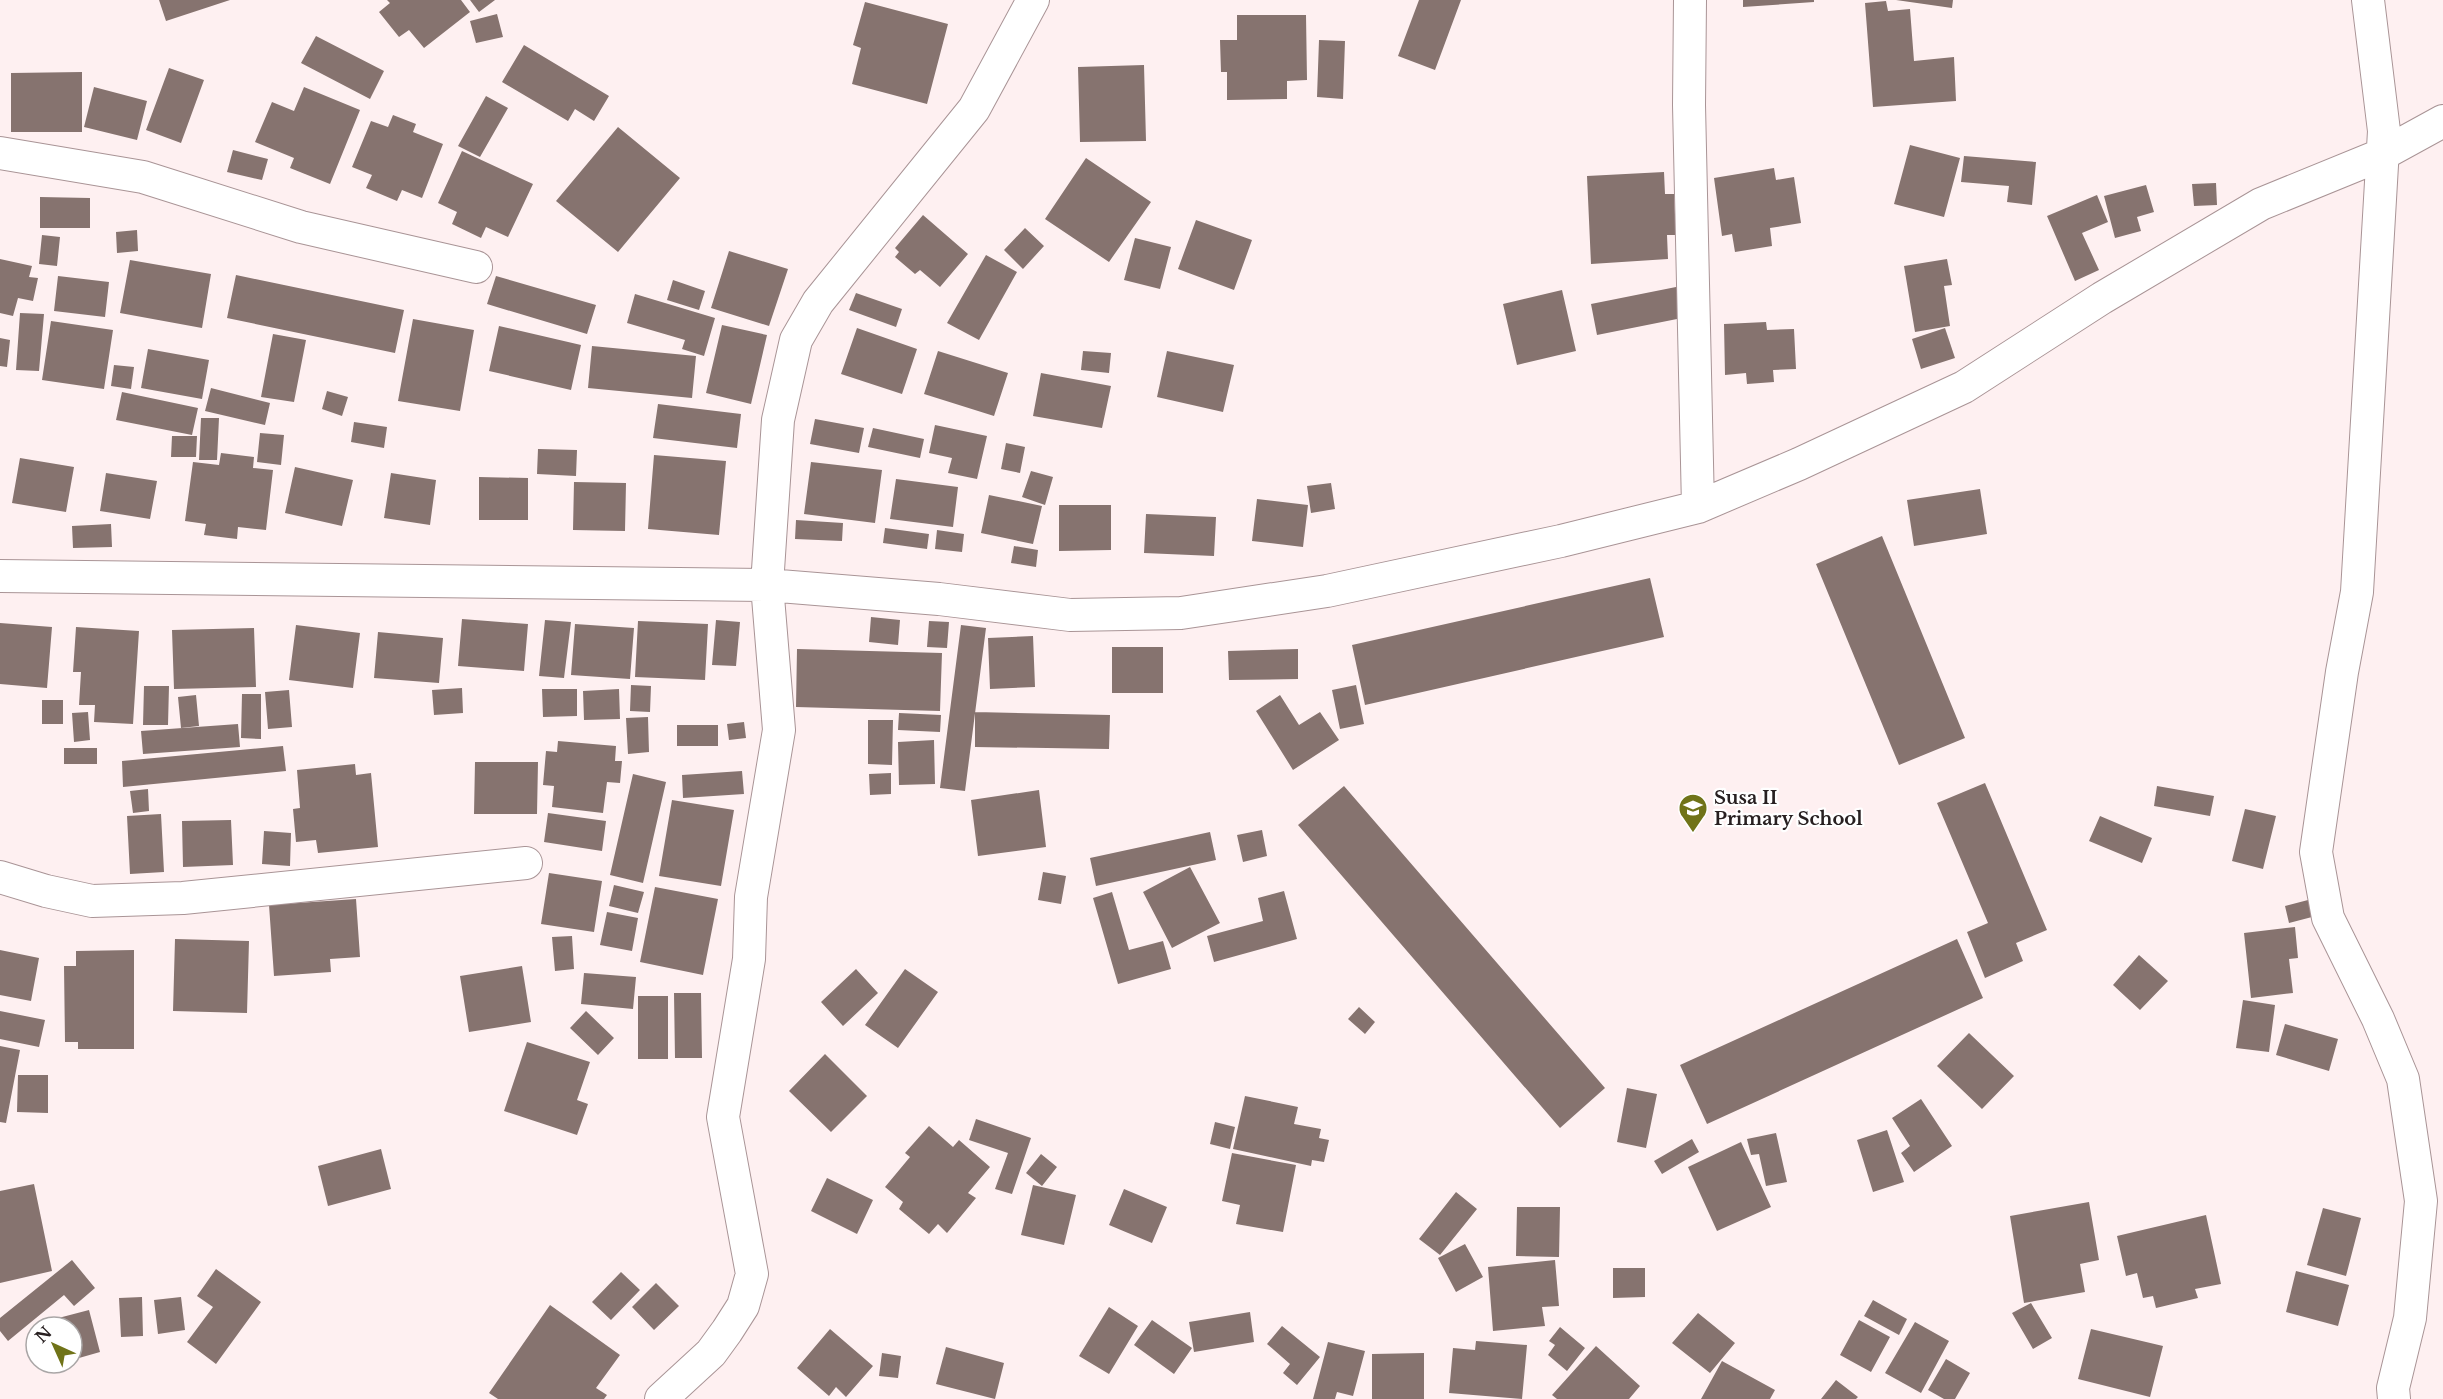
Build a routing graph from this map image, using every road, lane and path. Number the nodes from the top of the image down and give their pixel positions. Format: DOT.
graph roads {
  1 [pos="1034,0"];
  2 [pos="1690,0"];
  3 [pos="2368,0"];
  4 [pos="2443,121"];
  5 [pos="0,153"];
  6 [pos="2381,155"];
  7 [pos="476,267"];
  8 [pos="1698,507"];
  9 [pos="0,576"];
  10 [pos="767,585"];
  11 [pos="526,863"];
  12 [pos="0,877"];
  13 [pos="661,1399"];
  14 [pos="2394,1399"];
  1 -- 10 [label="street"];
  2 -- 8 [label="street"];
  3 -- 6 [label="street"];
  4 -- 6 [label="street"];
  5 -- 7 [label="street"];
  6 -- 8 [label="street"];
  6 -- 14 [label="street"];
  8 -- 10 [label="street"];
  9 -- 10 [label="street"];
  10 -- 13 [label="street"];
  11 -- 12 [label="street"];
}
